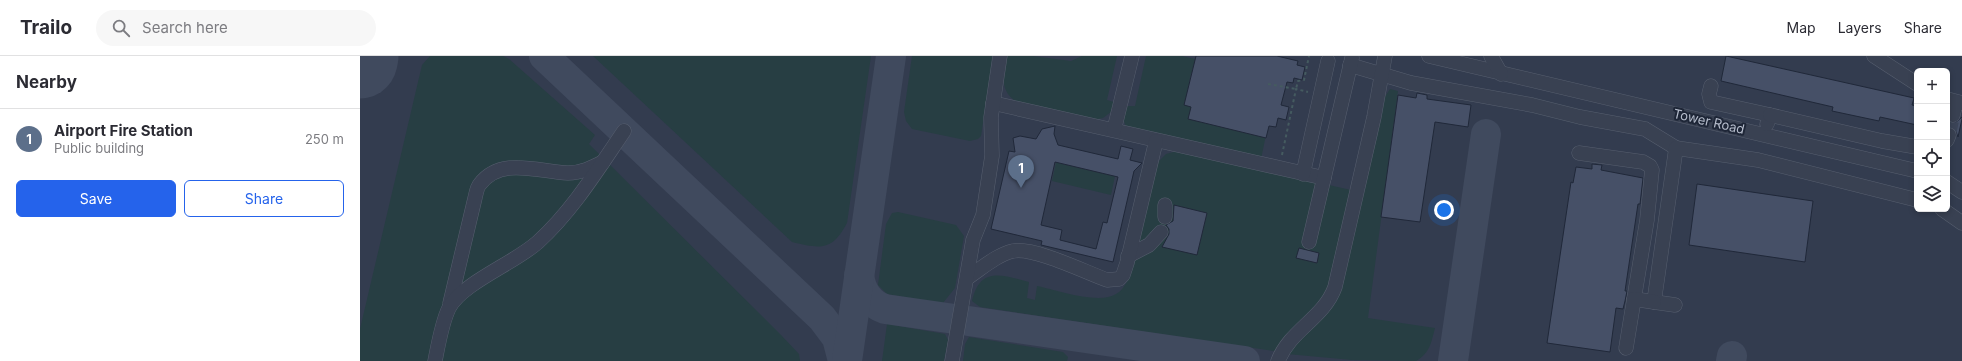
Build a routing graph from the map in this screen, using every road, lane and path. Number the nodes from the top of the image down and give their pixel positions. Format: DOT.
graph roads {
  1 [pos="1000,56"];
  2 [pos="1132,56"];
  3 [pos="1309,56"];
  4 [pos="1385,56"];
  5 [pos="1432,56"];
  6 [pos="1490,56"];
  7 [pos="1874,56"];
  8 [pos="1328,61"];
  9 [pos="1351,61"];
  10 [pos="1501,74"];
  11 [pos="1381,75"];
  12 [pos="1914,82"];
  13 [pos="1268,84"];
  14 [pos="1711,86"];
  15 [pos="1296,89"];
  16 [pos="1321,95"];
  17 [pos="993,103"];
  18 [pos="1770,115"];
  19 [pos="1114,130"];
  20 [pos="624,131"];
  21 [pos="1765,134"];
  22 [pos="1156,141"];
  23 [pos="1914,146"];
  24 [pos="1676,148"];
  25 [pos="1579,153"];
  26 [pos="603,162"];
  27 [pos="1279,169"];
  28 [pos="1914,170"];
  29 [pos="1302,174"];
  30 [pos="1324,178"];
  31 [pos="1950,184"];
  32 [pos="1962,192"];
  33 [pos="1914,199"];
  34 [pos="1946,212"];
  35 [pos="1962,223"];
  36 [pos="1161,232"];
  37 [pos="1309,242"];
  38 [pos="1128,256"];
  39 [pos="967,278"];
  40 [pos="1634,299"];
  41 [pos="1654,302"];
  42 [pos="1675,304"];
  43 [pos="448,309"];
  44 [pos="1626,348"];
  45 [pos="435,361"];
  46 [pos="952,361"];
  47 [pos="1278,361"];
  1 -- 17 [label="street"];
  2 -- 19 [label="street"];
  3 -- 15 [label="path"];
  4 -- 11 [label="street"];
  5 -- 10 [label="street, Tower Road"];
  6 -- 10 [label="street"];
  7 -- 12 [label="street"];
  8 -- 16 [label="street"];
  9 -- 11 [label="street"];
  9 -- 30 [label="street"];
  10 -- 21 [label="street, Tower Road"];
  11 -- 24 [label="street"];
  11 -- 47 [label="street"];
  13 -- 15 [label="path"];
  14 -- 18 [label="street"];
  15 -- 16 [label="path"];
  15 -- 27 [label="path"];
  16 -- 29 [label="street"];
  17 -- 19 [label="street"];
  17 -- 39 [label="street"];
  18 -- 21 [label="street"];
  18 -- 23 [label="street"];
  19 -- 22 [label="street"];
  20 -- 26 [label="street"];
  21 -- 28 [label="street, Tower Road"];
  22 -- 27 [label="street"];
  22 -- 38 [label="street"];
  24 -- 33 [label="street"];
  24 -- 41 [label="street"];
  25 -- 40 [label="street"];
  26 -- 43 [label="street"];
  26 -- 43 [label="street"];
  27 -- 29 [label="street"];
  29 -- 30 [label="street"];
  30 -- 37 [label="street"];
  31 -- 32 [label="street"];
  34 -- 35 [label="street"];
  36 -- 38 [label="street"];
  38 -- 39 [label="street"];
  39 -- 46 [label="street"];
  40 -- 41 [label="street"];
  40 -- 44 [label="street"];
  41 -- 42 [label="street"];
  43 -- 45 [label="street"];
}
